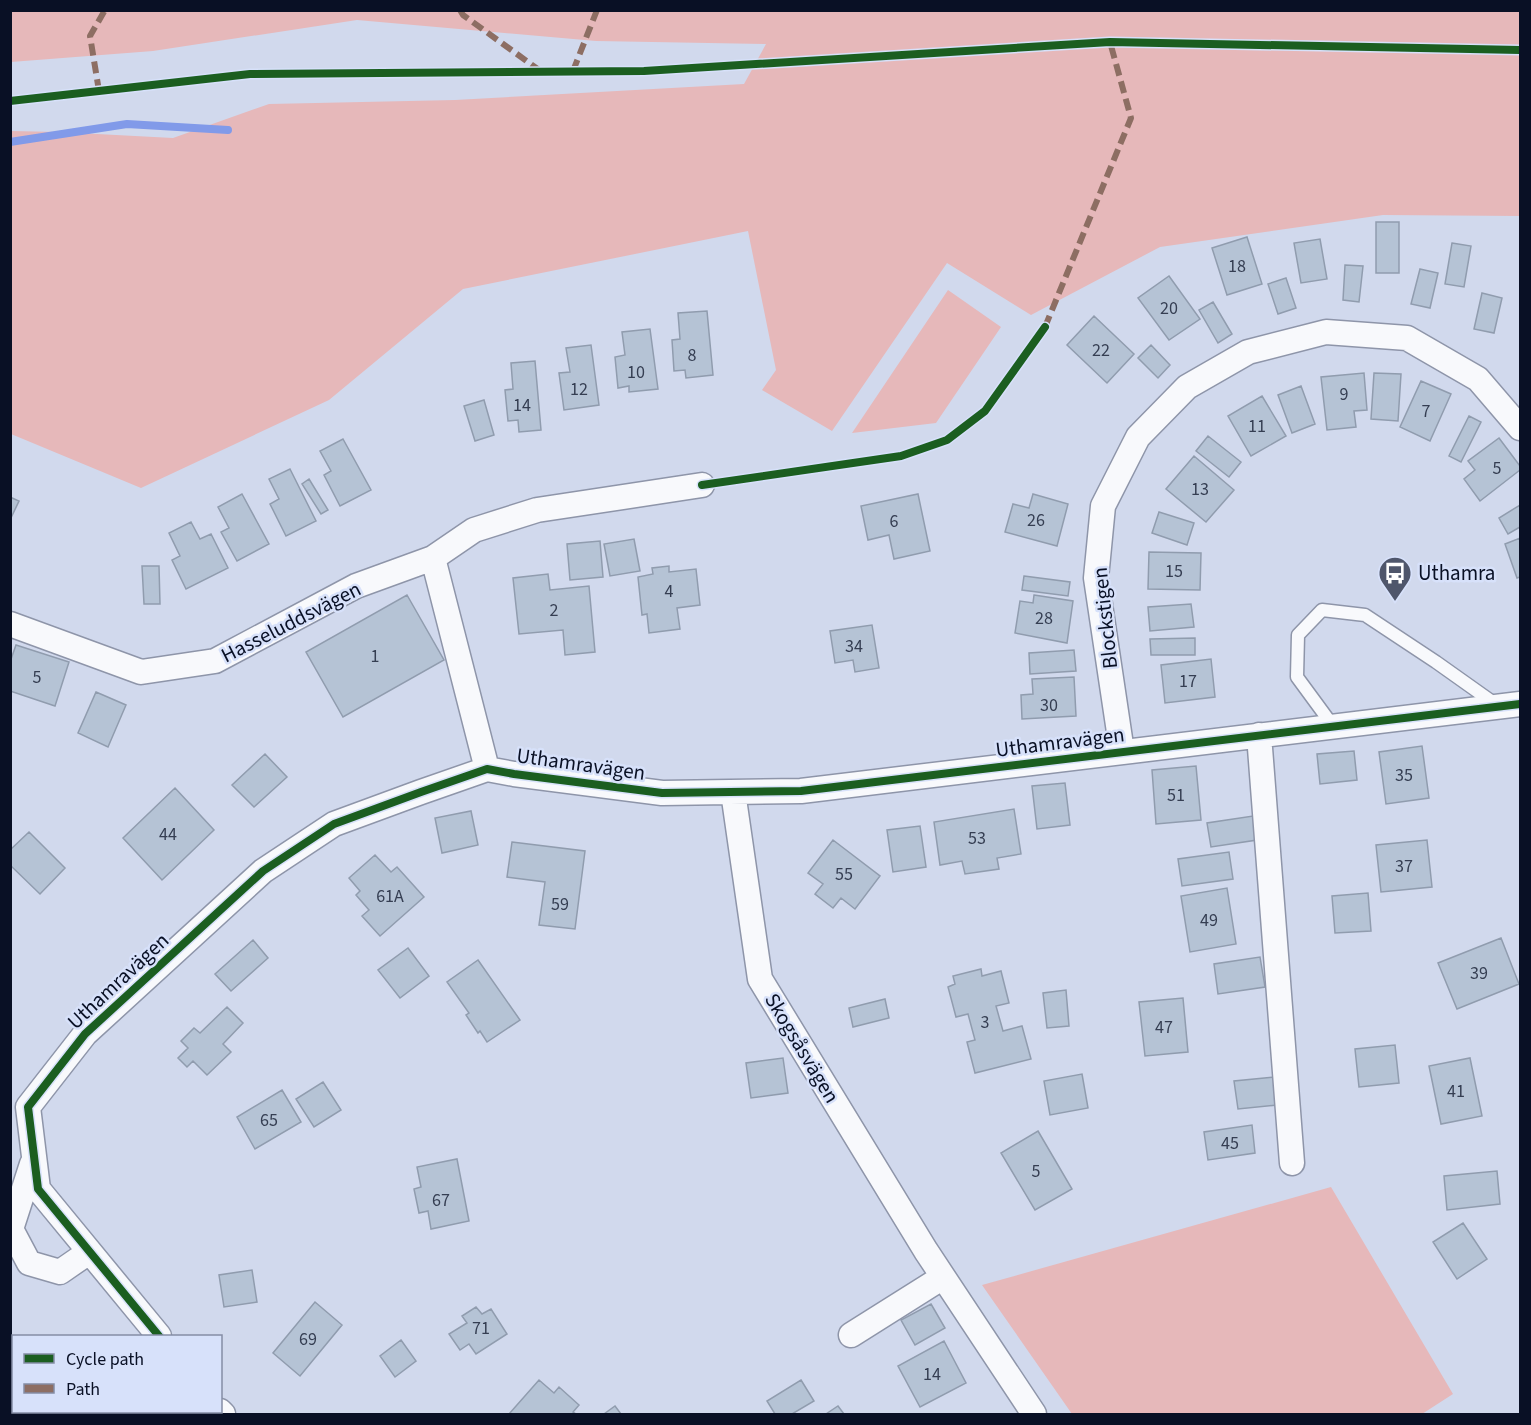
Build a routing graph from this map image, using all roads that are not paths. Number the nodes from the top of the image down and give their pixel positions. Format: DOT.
graph roads {
  1 [pos="1521,428"];
  2 [pos="702,485"];
  3 [pos="433,558"];
  4 [pos="10,624"];
  5 [pos="1510,705"];
  6 [pos="1333,726"];
  7 [pos="1259,735"];
  8 [pos="1122,752"];
  9 [pos="487,769"];
  10 [pos="733,792"];
  11 [pos="34,1159"];
  12 [pos="1292,1163"];
  13 [pos="89,1252"];
  14 [pos="943,1277"];
  15 [pos="158,1335"];
  16 [pos="851,1335"];
  17 [pos="1034,1414"];
  1 -- 8 [label="street, Blockstigen"];
  2 -- 3 [label="street, Hasseluddsvägen"];
  3 -- 4 [label="street, Hasseluddsvägen"];
  3 -- 9 [label="street"];
  5 -- 6 [label="street, Uthamravägen"];
  5 -- 6 [label="lane"];
  6 -- 7 [label="street, Uthamravägen"];
  7 -- 8 [label="street, Uthamravägen"];
  7 -- 12 [label="street"];
  8 -- 10 [label="street, Uthamravägen"];
  9 -- 10 [label="street, Uthamravägen"];
  9 -- 11 [label="street, Uthamravägen"];
  10 -- 14 [label="street, Skogsåsvägen"];
  11 -- 13 [label="street, Uthamravägen"];
  11 -- 13 [label="street, Uthamravägen"];
  13 -- 15 [label="street, Uthamravägen"];
  14 -- 16 [label="street"];
  14 -- 17 [label="street, Skogsåsvägen"];
}
